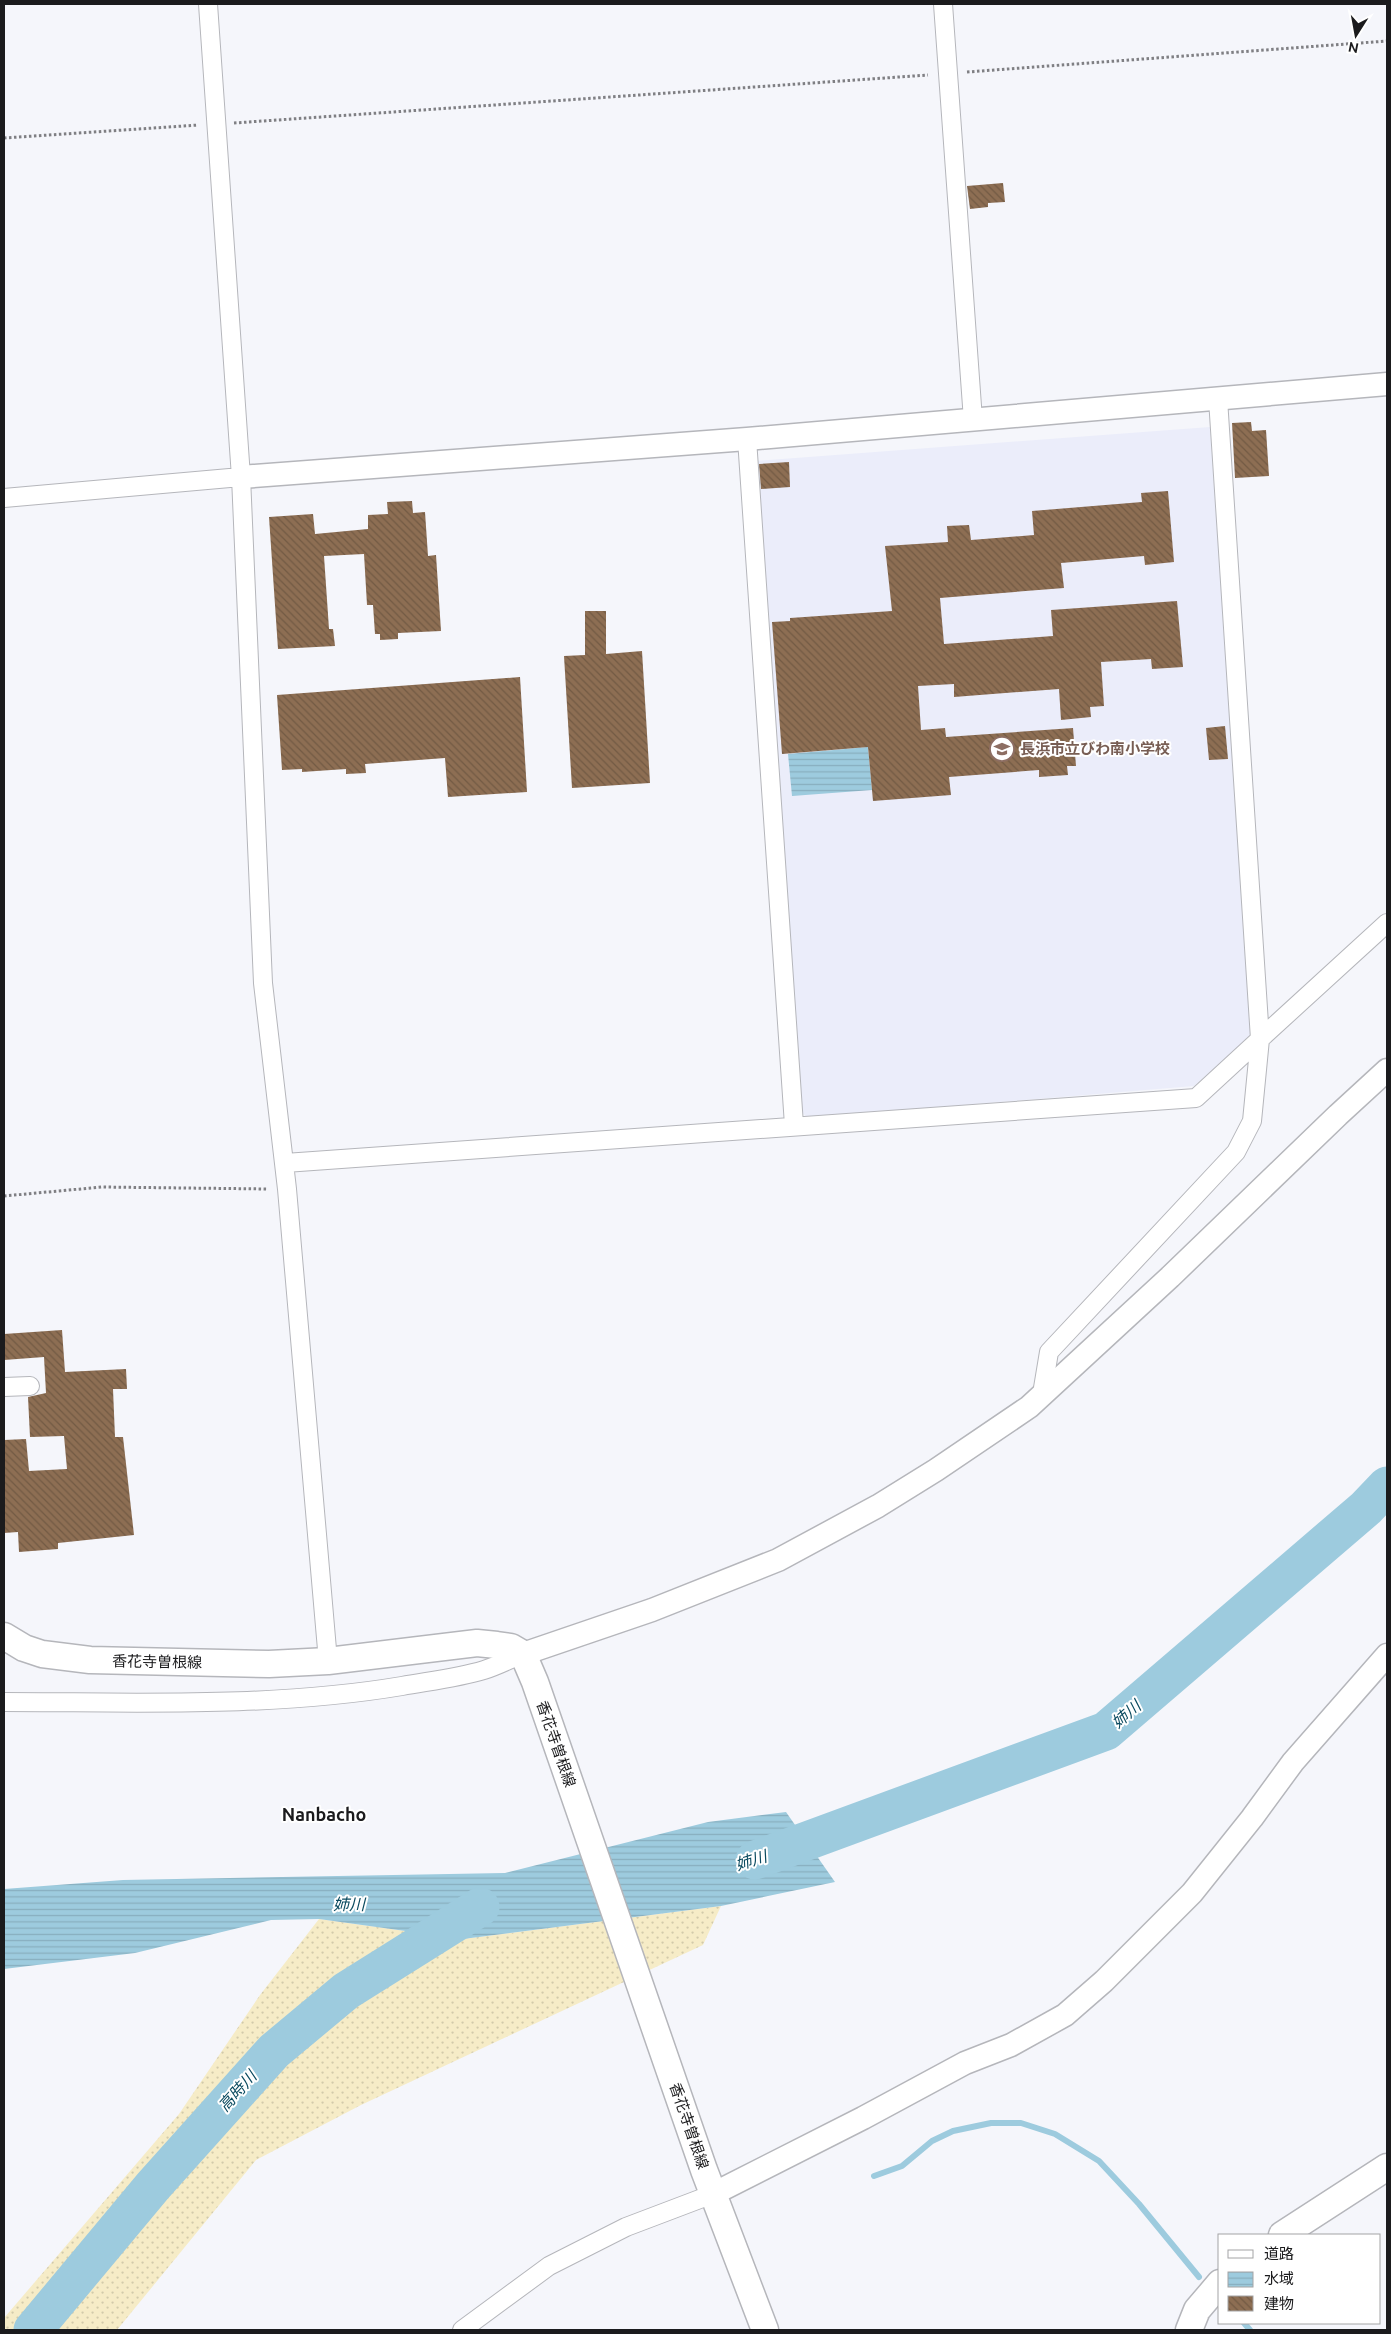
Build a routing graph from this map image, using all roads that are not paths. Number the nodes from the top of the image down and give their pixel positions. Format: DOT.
graph roads {
  1 [pos="208,4"];
  2 [pos="943,4"];
  3 [pos="1387,384"];
  4 [pos="1218,399"];
  5 [pos="973,420"];
  6 [pos="747,440"];
  7 [pos="241,477"];
  8 [pos="4,498"];
  9 [pos="1387,923"];
  10 [pos="1260,1039"];
  11 [pos="1387,1070"];
  12 [pos="794,1125"];
  13 [pos="284,1163"];
  14 [pos="30,1386"];
  15 [pos="4,1387"];
  16 [pos="1042,1394"];
  17 [pos="4,1636"];
  18 [pos="523,1654"];
  19 [pos="1387,1656"];
  20 [pos="328,1661"];
  21 [pos="4,1702"];
  22 [pos="1387,2167"];
  23 [pos="713,2194"];
  24 [pos="1284,2234"];
  25 [pos="1218,2285"];
  26 [pos="462,2330"];
  27 [pos="765,2330"];
  28 [pos="1189,2330"];
  1 -- 7 [label="street"];
  2 -- 5 [label="street"];
  3 -- 4 [label="street"];
  4 -- 5 [label="street"];
  4 -- 10 [label="street"];
  5 -- 6 [label="street"];
  6 -- 7 [label="street"];
  6 -- 12 [label="street"];
  7 -- 8 [label="street"];
  7 -- 13 [label="street"];
  9 -- 10 [label="street"];
  10 -- 12 [label="street"];
  10 -- 16 [label="street"];
  11 -- 16 [label="street"];
  12 -- 13 [label="street"];
  13 -- 20 [label="street"];
  14 -- 15 [label="street"];
  16 -- 18 [label="street"];
  17 -- 20 [label="main road, 香花寺曽根線"];
  18 -- 20 [label="main road, 香花寺曽根線"];
  18 -- 21 [label="street"];
  18 -- 23 [label="main road, 香花寺曽根線"];
  19 -- 23 [label="street"];
  22 -- 24 [label="main road"];
  23 -- 26 [label="street"];
  23 -- 27 [label="main road, 香花寺曽根線"];
  25 -- 28 [label="main road"];
}
